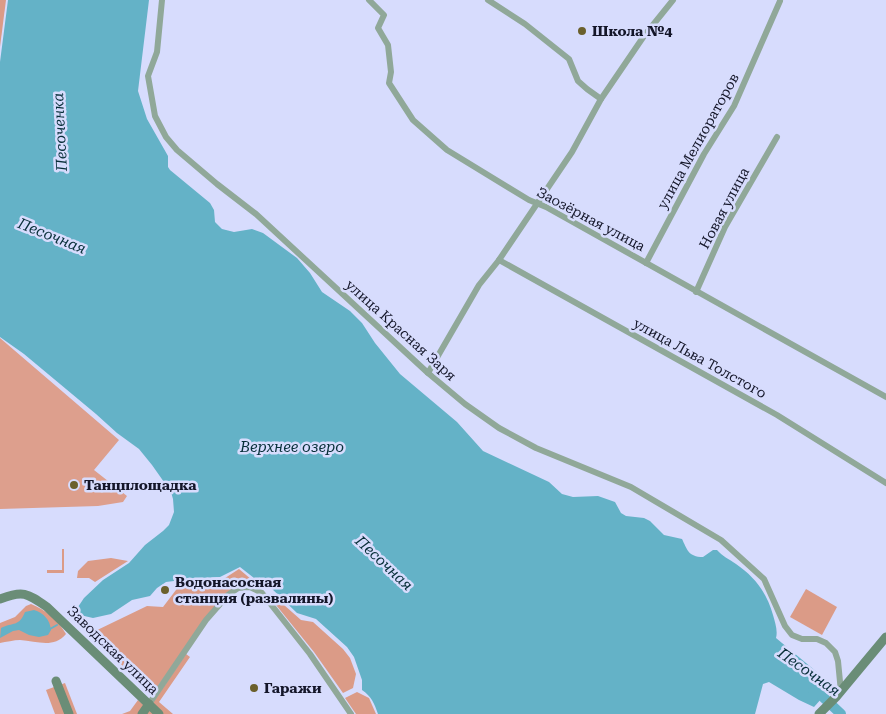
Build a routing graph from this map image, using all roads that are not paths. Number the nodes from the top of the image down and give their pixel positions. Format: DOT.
graph roads {
  1 [pos="162,0"];
  2 [pos="369,0"];
  3 [pos="488,0"];
  4 [pos="673,0"];
  5 [pos="780,1"];
  6 [pos="601,99"];
  7 [pos="777,137"];
  8 [pos="538,203"];
  9 [pos="499,260"];
  10 [pos="646,263"];
  11 [pos="696,292"];
  12 [pos="428,373"];
  13 [pos="886,397"];
  14 [pos="886,483"];
  15 [pos="0,599"];
  16 [pos="886,636"];
  17 [pos="56,681"];
  18 [pos="839,694"];
  19 [pos="149,704"];
  20 [pos="822,713"];
  21 [pos="68,714"];
  22 [pos="142,714"];
  23 [pos="159,714"];
  24 [pos="351,714"];
  1 -- 12 [label="street, улица Красная Заря"];
  2 -- 8 [label="street, Заозёрная улица"];
  3 -- 6 [label="street"];
  4 -- 6 [label="street"];
  5 -- 10 [label="street, улица Мелиораторов"];
  6 -- 8 [label="street"];
  7 -- 11 [label="street, Новая улица"];
  8 -- 9 [label="street"];
  8 -- 10 [label="street, Заозёрная улица"];
  9 -- 12 [label="street"];
  9 -- 14 [label="street, улица Льва Толстого"];
  10 -- 11 [label="street, Заозёрная улица"];
  11 -- 13 [label="street, Заозёрная улица"];
  12 -- 18 [label="street, улица Красная Заря"];
  15 -- 19 [label="main road, Заводская улица"];
  16 -- 18 [label="main road"];
  17 -- 21 [label="main road"];
  18 -- 20 [label="main road"];
  19 -- 22 [label="main road"];
  19 -- 23 [label="main road, Заводская улица"];
  19 -- 24 [label="street"];
}
